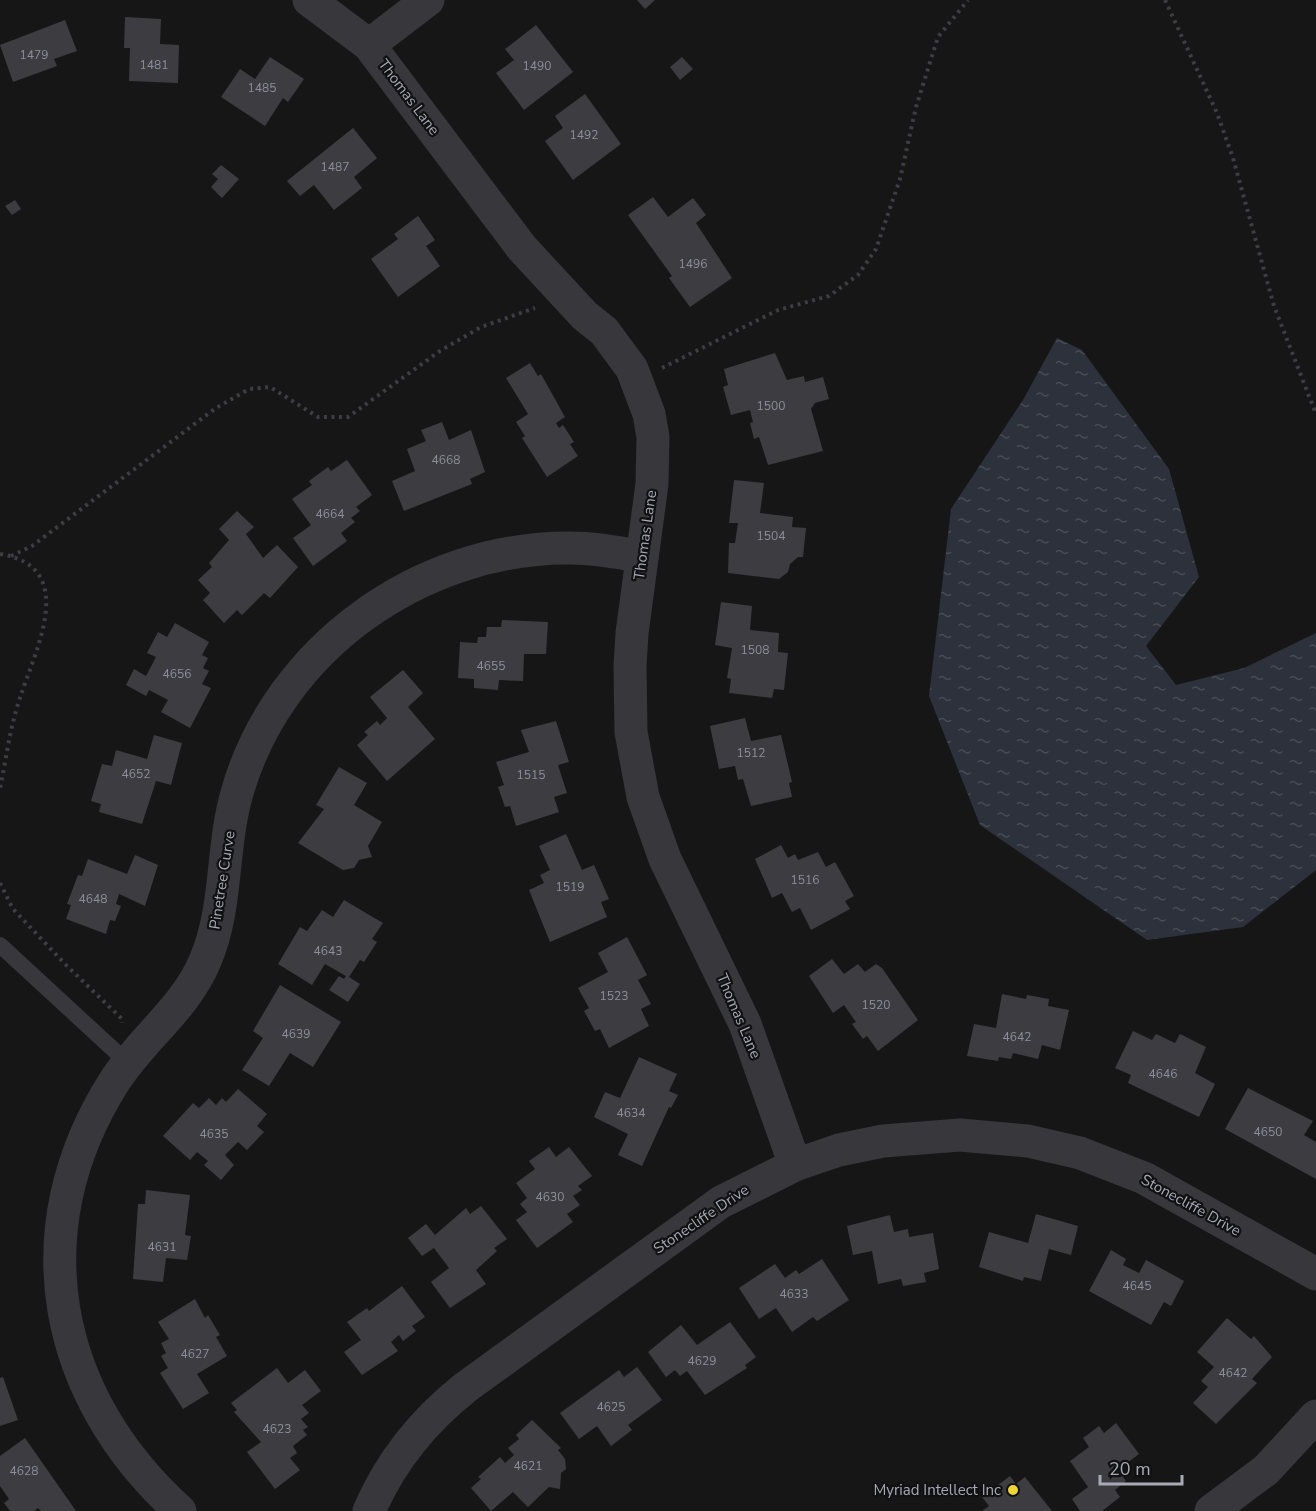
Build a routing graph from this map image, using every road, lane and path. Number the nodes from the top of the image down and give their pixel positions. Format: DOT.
graph roads {
  1 [pos="309,0"];
  2 [pos="428,0"];
  3 [pos="968,0"];
  4 [pos="1165,0"];
  5 [pos="369,45"];
  6 [pos="543,314"];
  7 [pos="636,381"];
  8 [pos="1316,414"];
  9 [pos="0,555"];
  10 [pos="11,556"];
  11 [pos="642,557"];
  12 [pos="0,789"];
  13 [pos="0,883"];
  14 [pos="0,945"];
  15 [pos="122,1026"];
  16 [pos="128,1063"];
  17 [pos="795,1165"];
  18 [pos="1316,1274"];
  19 [pos="1316,1416"];
  20 [pos="180,1511"];
  21 [pos="369,1511"];
  22 [pos="1211,1511"];
  1 -- 5 [label="street, Thomas Lane"];
  2 -- 5 [label="street"];
  3 -- 7 [label="path"];
  4 -- 8 [label="path"];
  5 -- 7 [label="street, Thomas Lane"];
  6 -- 10 [label="path"];
  7 -- 11 [label="street, Thomas Lane"];
  9 -- 10 [label="path"];
  10 -- 12 [label="path"];
  11 -- 16 [label="street, Pinetree Curve"];
  11 -- 17 [label="street, Thomas Lane"];
  13 -- 15 [label="path"];
  14 -- 16 [label="lane"];
  16 -- 20 [label="street, Pinetree Curve"];
  17 -- 18 [label="street, Stonecliffe Drive"];
  17 -- 21 [label="street, Stonecliffe Drive"];
  19 -- 22 [label="street"];
}
